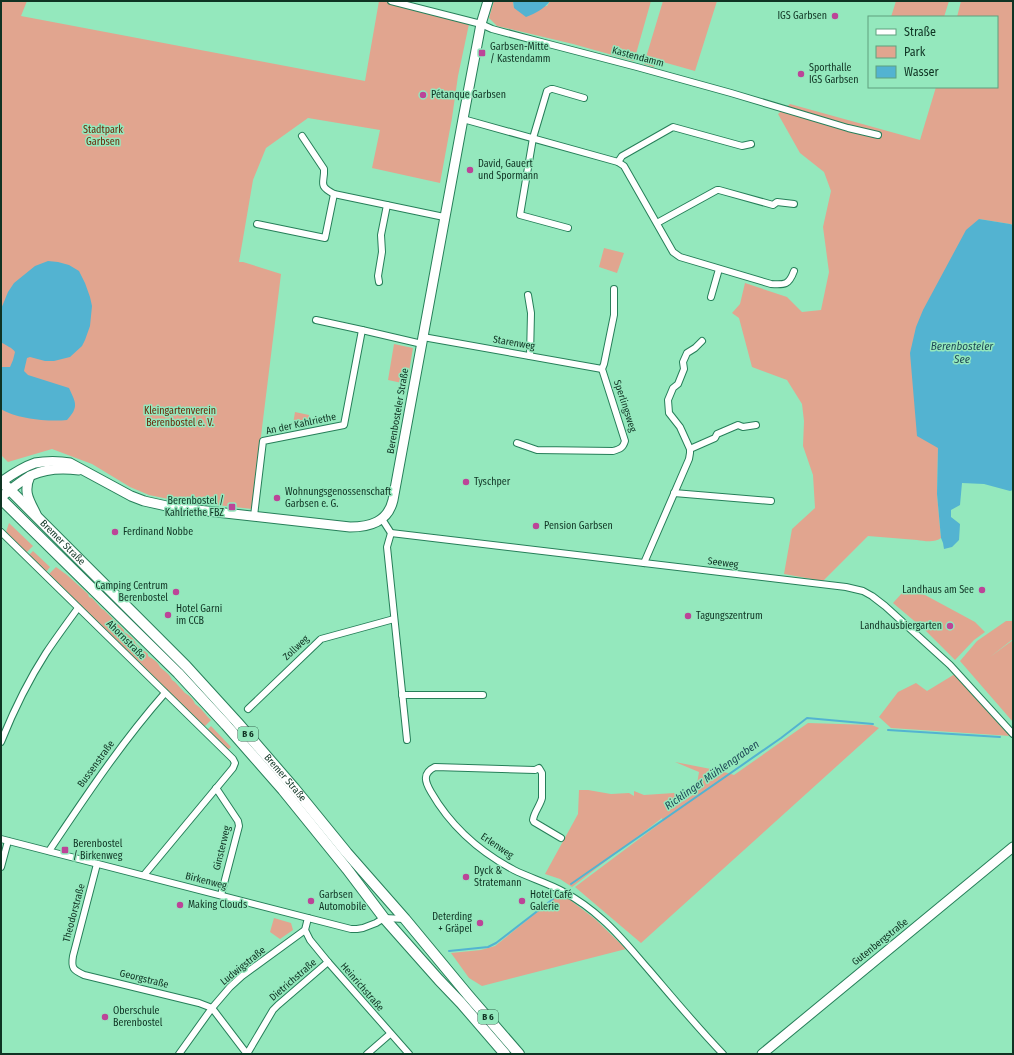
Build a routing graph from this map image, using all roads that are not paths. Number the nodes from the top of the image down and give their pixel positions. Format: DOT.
graph roads {
  1 [pos="391,1"];
  2 [pos="488,1"];
  3 [pos="481,24"];
  4 [pos="584,98"];
  5 [pos="463,119"];
  6 [pos="878,135"];
  7 [pos="302,136"];
  8 [pos="533,138"];
  9 [pos="751,144"];
  10 [pos="618,162"];
  11 [pos="334,194"];
  12 [pos="794,204"];
  13 [pos="387,206"];
  14 [pos="444,217"];
  15 [pos="657,223"];
  16 [pos="257,224"];
  17 [pos="568,228"];
  18 [pos="719,269"];
  19 [pos="794,271"];
  20 [pos="379,282"];
  21 [pos="614,289"];
  22 [pos="528,295"];
  23 [pos="711,297"];
  24 [pos="316,320"];
  25 [pos="362,330"];
  26 [pos="423,340"];
  27 [pos="702,341"];
  28 [pos="530,356"];
  29 [pos="602,368"];
  30 [pos="756,425"];
  31 [pos="517,443"];
  32 [pos="690,449"];
  33 [pos="84,471"];
  34 [pos="30,475"];
  35 [pos="1,481"];
  36 [pos="10,490"];
  37 [pos="674,492"];
  38 [pos="1,498"];
  39 [pos="771,501"];
  40 [pos="36,516"];
  41 [pos="254,516"];
  42 [pos="382,519"];
  43 [pos="1,532"];
  44 [pos="391,533"];
  45 [pos="644,563"];
  46 [pos="78,608"];
  47 [pos="394,619"];
  48 [pos="165,693"];
  49 [pos="402,695"];
  50 [pos="483,695"];
  51 [pos="248,709"];
  52 [pos="1013,734"];
  53 [pos="407,740"];
  54 [pos="1,742"];
  55 [pos="216,788"];
  56 [pos="561,838"];
  57 [pos="1,839"];
  58 [pos="8,841"];
  59 [pos="1013,847"];
  60 [pos="49,851"];
  61 [pos="97,864"];
  62 [pos="1,867"];
  63 [pos="144,876"];
  64 [pos="221,895"];
  65 [pos="308,918"];
  66 [pos="384,918"];
  67 [pos="405,919"];
  68 [pos="305,930"];
  69 [pos="328,962"];
  70 [pos="73,968"];
  71 [pos="212,1008"];
  72 [pos="390,1034"];
  73 [pos="179,1054"];
  74 [pos="247,1054"];
  75 [pos="367,1054"];
  76 [pos="409,1054"];
  77 [pos="505,1054"];
  78 [pos="520,1054"];
  79 [pos="723,1054"];
  80 [pos="762,1054"];
  1 -- 3 [label="street, Kastendamm"];
  2 -- 3 [label="street, Berenbosteler Straße"];
  3 -- 5 [label="street, Berenbosteler Straße"];
  3 -- 6 [label="street, Kastendamm"];
  4 -- 8 [label="street"];
  5 -- 8 [label="street"];
  5 -- 14 [label="street, Berenbosteler Straße"];
  7 -- 11 [label="street"];
  8 -- 10 [label="street"];
  8 -- 17 [label="street"];
  9 -- 10 [label="street"];
  10 -- 15 [label="street"];
  11 -- 13 [label="street"];
  11 -- 16 [label="street"];
  12 -- 15 [label="street"];
  13 -- 14 [label="street"];
  13 -- 20 [label="street"];
  14 -- 26 [label="street, Berenbosteler Straße"];
  15 -- 18 [label="street"];
  18 -- 19 [label="street"];
  18 -- 23 [label="street"];
  21 -- 29 [label="street"];
  22 -- 28 [label="street"];
  24 -- 25 [label="street"];
  25 -- 26 [label="street"];
  25 -- 41 [label="street, An der Kahlriethe"];
  26 -- 28 [label="street, Starenweg"];
  26 -- 42 [label="street, Berenbosteler Straße"];
  27 -- 32 [label="street"];
  28 -- 29 [label="street, Starenweg"];
  29 -- 31 [label="street, Sperlingsweg"];
  30 -- 32 [label="street"];
  32 -- 37 [label="street"];
  33 -- 34 [label="street"];
  33 -- 35 [label="street"];
  33 -- 41 [label="street"];
  34 -- 36 [label="street"];
  34 -- 40 [label="street"];
  35 -- 36 [label="main road, Bremer Straße / B 6"];
  36 -- 38 [label="street"];
  36 -- 40 [label="main road, Bremer Straße / B 6"];
  37 -- 39 [label="street"];
  37 -- 45 [label="street"];
  38 -- 66 [label="main road, Bremer Straße / B 6"];
  40 -- 67 [label="main road, Bremer Straße / B 6"];
  41 -- 42 [label="street"];
  42 -- 44 [label="street"];
  43 -- 46 [label="street, Ahornstraße"];
  44 -- 45 [label="street, Seeweg"];
  44 -- 47 [label="street"];
  45 -- 52 [label="street, Seeweg"];
  46 -- 48 [label="street, Ahornstraße"];
  46 -- 54 [label="street"];
  47 -- 49 [label="street"];
  47 -- 51 [label="street, Zollweg"];
  48 -- 55 [label="street, Ahornstraße"];
  48 -- 60 [label="street, Bussenstraße"];
  49 -- 50 [label="street"];
  49 -- 53 [label="street"];
  55 -- 63 [label="street"];
  55 -- 64 [label="street, Ginsterweg"];
  56 -- 79 [label="street, Erlenweg"];
  57 -- 58 [label="street, Birkenweg"];
  58 -- 60 [label="street, Birkenweg"];
  58 -- 62 [label="street"];
  59 -- 80 [label="street, Gutenbergstraße"];
  60 -- 61 [label="street, Birkenweg"];
  61 -- 63 [label="street, Birkenweg"];
  61 -- 70 [label="street, Theodorstraße"];
  63 -- 64 [label="street, Birkenweg"];
  64 -- 65 [label="street, Birkenweg"];
  65 -- 66 [label="street, Birkenweg"];
  65 -- 68 [label="street"];
  66 -- 67 [label="street, Birkenweg"];
  66 -- 77 [label="main road, Bremer Straße / B 6"];
  67 -- 78 [label="main road, Bremer Straße / B 6"];
  68 -- 69 [label="street, Heinrichstraße"];
  68 -- 71 [label="street, Ludwigstraße"];
  69 -- 72 [label="street, Heinrichstraße"];
  69 -- 74 [label="street, Dietrichstraße"];
  70 -- 71 [label="street, Georgstraße"];
  71 -- 73 [label="street, Ludwigstraße"];
  71 -- 74 [label="street, Dietrichstraße"];
  72 -- 75 [label="street"];
  72 -- 76 [label="street, Heinrichstraße"];
}
